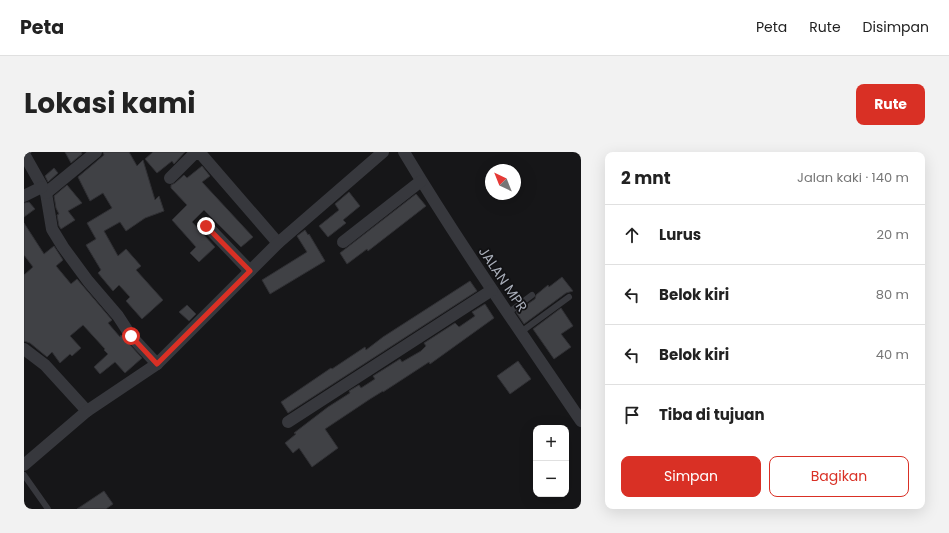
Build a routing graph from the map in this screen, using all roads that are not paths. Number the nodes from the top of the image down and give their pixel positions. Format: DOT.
graph roads {
  1 [pos="96,152"];
  2 [pos="383,152"];
  3 [pos="404,152"];
  4 [pos="24,154"];
  5 [pos="170,178"];
  6 [pos="421,181"];
  7 [pos="44,190"];
  8 [pos="24,196"];
  9 [pos="206,226"];
  10 [pos="343,242"];
  11 [pos="278,244"];
  12 [pos="250,271"];
  13 [pos="492,290"];
  14 [pos="532,296"];
  15 [pos="569,297"];
  16 [pos="508,313"];
  17 [pos="521,332"];
  18 [pos="24,349"];
  19 [pos="157,364"];
  20 [pos="87,411"];
  21 [pos="581,421"];
  22 [pos="288,422"];
  23 [pos="24,465"];
  24 [pos="24,475"];
  25 [pos="48,509"];
  1 -- 7 [label="street"];
  2 -- 11 [label="street"];
  3 -- 6 [label="street, JALAN MPR"];
  4 -- 7 [label="street"];
  5 -- 11 [label="street"];
  6 -- 10 [label="street"];
  6 -- 13 [label="street, JALAN MPR"];
  7 -- 8 [label="street"];
  7 -- 19 [label="street"];
  9 -- 12 [label="street"];
  11 -- 12 [label="street"];
  12 -- 19 [label="street"];
  13 -- 16 [label="street, JALAN MPR"];
  13 -- 22 [label="street"];
  14 -- 16 [label="lane"];
  15 -- 17 [label="lane"];
  16 -- 17 [label="street, JALAN MPR"];
  17 -- 21 [label="street, JALAN MPR"];
  18 -- 20 [label="street"];
  19 -- 20 [label="street"];
  20 -- 23 [label="street"];
  24 -- 25 [label="lane"];
}
